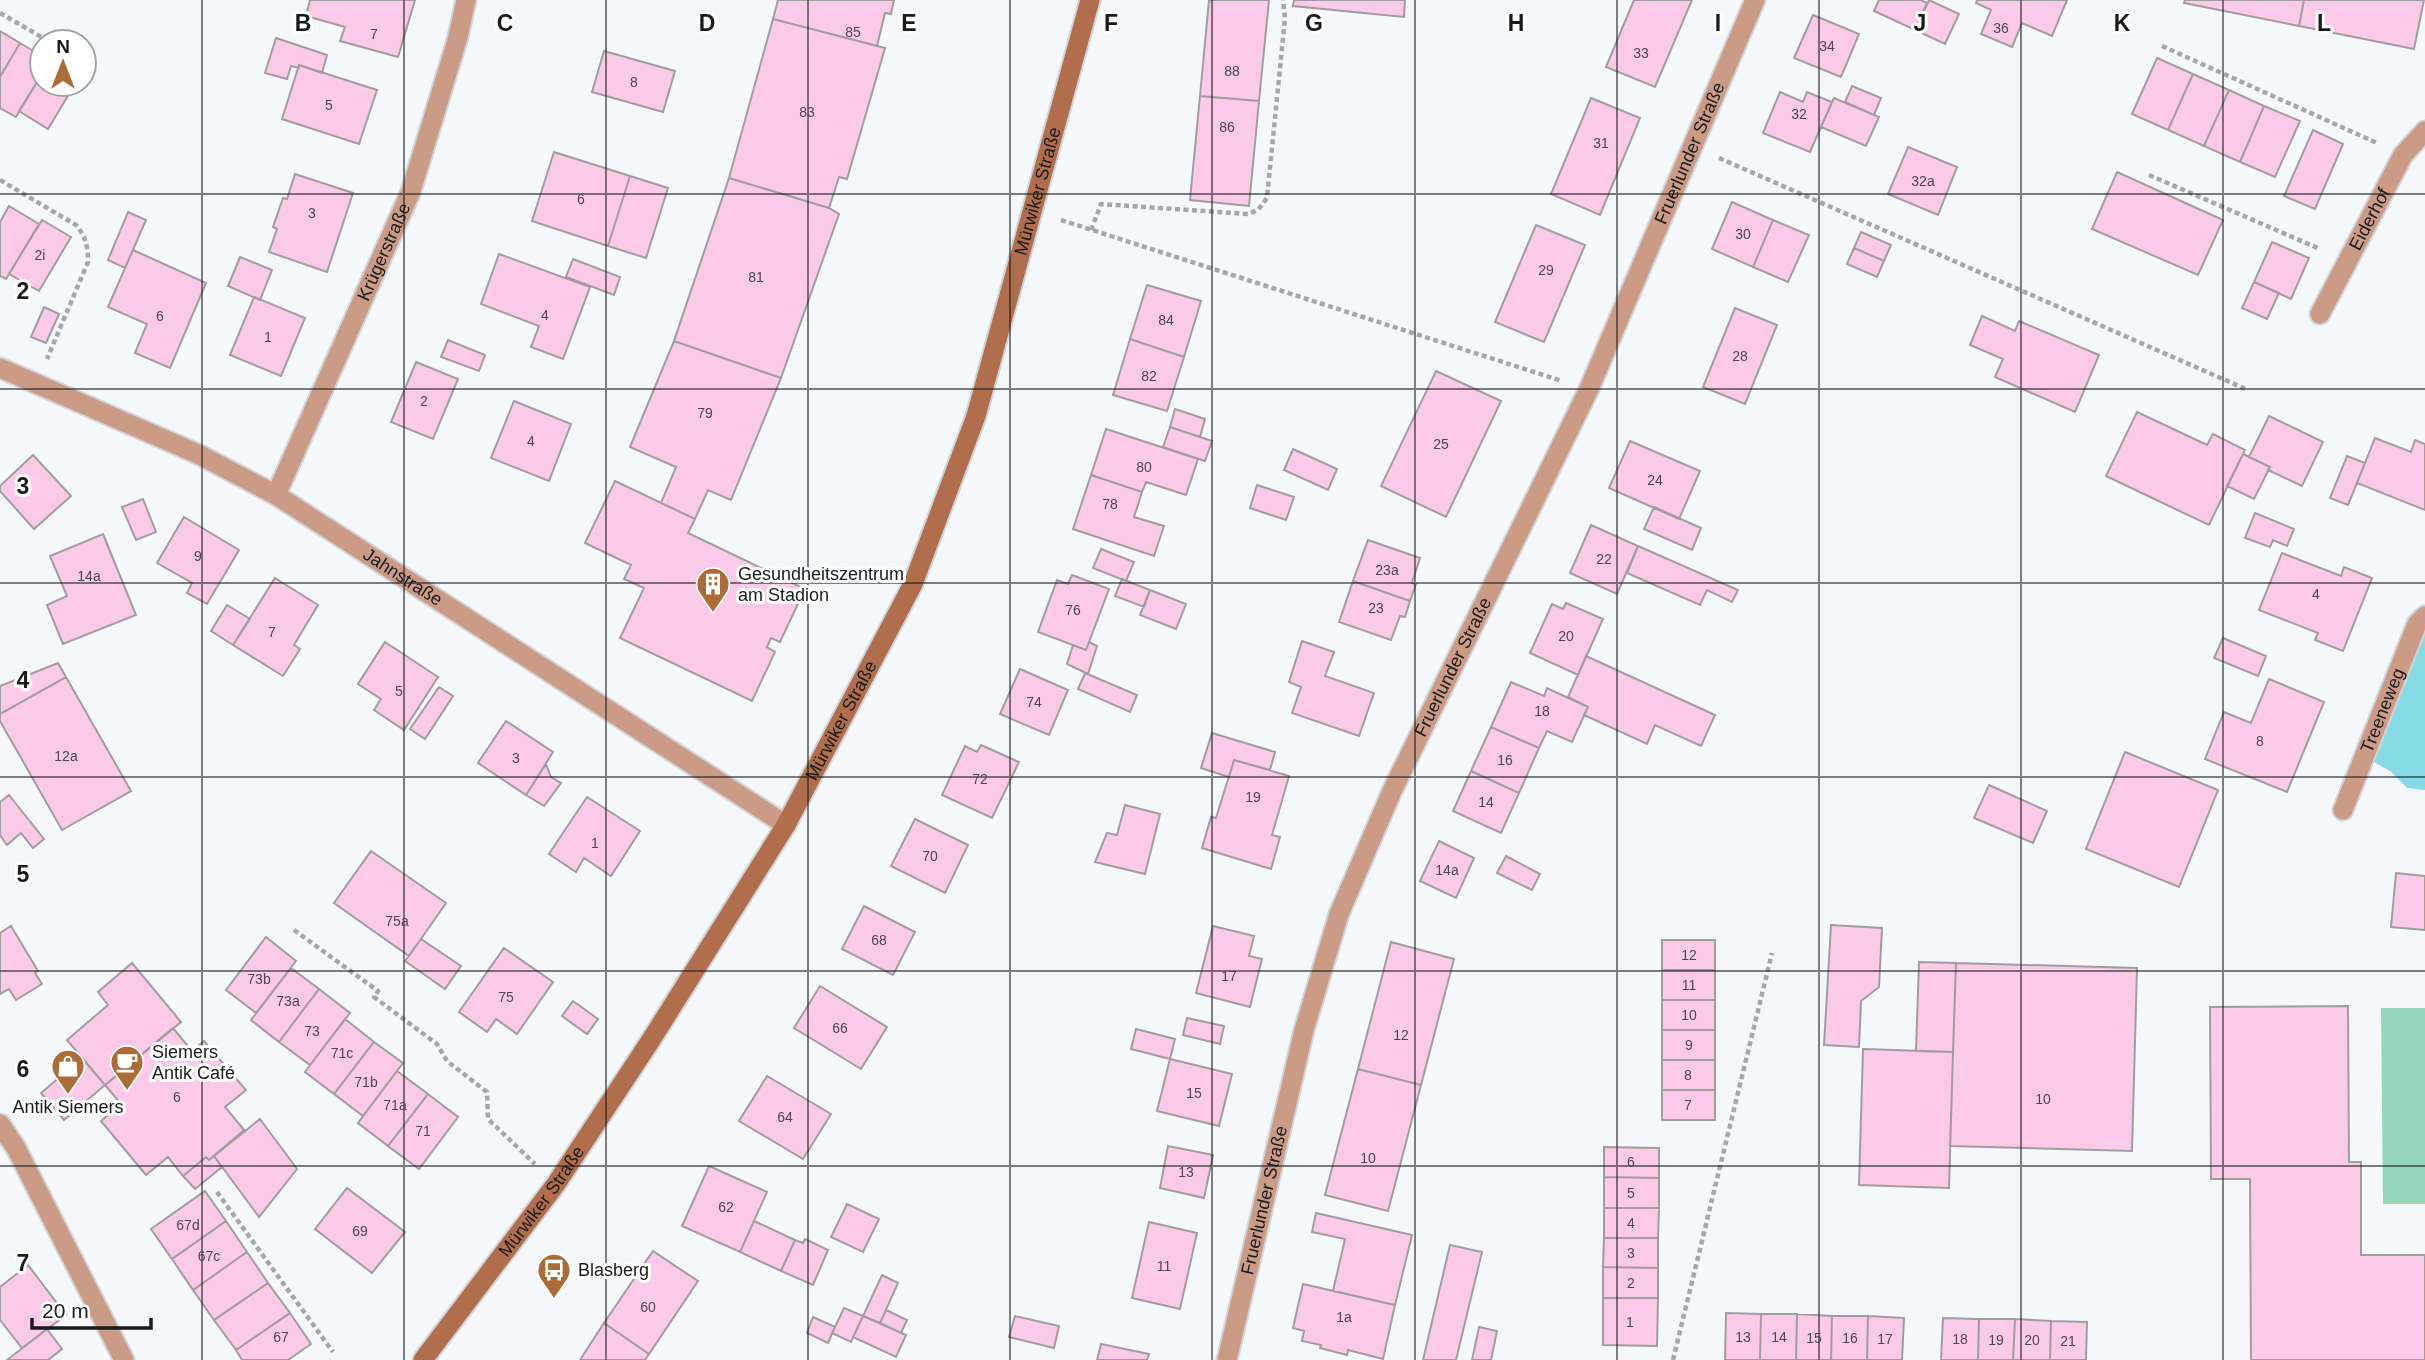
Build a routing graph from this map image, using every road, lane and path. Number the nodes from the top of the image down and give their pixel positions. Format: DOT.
graph roads {
  1 [pos="466,0"];
  2 [pos="1090,0"];
  3 [pos="1283,0"];
  4 [pos="1755,0"];
  5 [pos="0,13"];
  6 [pos="28,29"];
  7 [pos="2162,46"];
  8 [pos="2425,131"];
  9 [pos="1692,146"];
  10 [pos="2403,155"];
  11 [pos="2149,175"];
  12 [pos="0,180"];
  13 [pos="1033,212"];
  14 [pos="1091,230"];
  15 [pos="2347,260"];
  16 [pos="2320,314"];
  17 [pos="0,368"];
  18 [pos="37,384"];
  19 [pos="1588,389"];
  20 [pos="2248,390"];
  21 [pos="276,495"];
  22 [pos="2425,616"];
  23 [pos="2343,810"];
  24 [pos="786,825"];
  25 [pos="294,930"];
  26 [pos="1772,953"];
  27 [pos="0,1124"];
  28 [pos="556,1184"];
  29 [pos="218,1192"];
  30 [pos="333,1352"];
  31 [pos="124,1360"];
  32 [pos="423,1360"];
  33 [pos="1227,1360"];
  34 [pos="1673,1360"];
  1 -- 21 [label="street, Krügerstraße"];
  2 -- 13 [label="main road, Mürwiker Straße"];
  3 -- 14 [label="path"];
  4 -- 9 [label="street, Fruerlunder Straße"];
  5 -- 6 [label="path"];
  7 -- 10 [label="path"];
  8 -- 10 [label="street, Eiderhof"];
  9 -- 19 [label="street, Fruerlunder Straße"];
  9 -- 20 [label="path"];
  10 -- 15 [label="street, Eiderhof"];
  11 -- 15 [label="path"];
  12 -- 18 [label="path"];
  13 -- 14 [label="path"];
  13 -- 24 [label="main road, Mürwiker Straße"];
  14 -- 19 [label="path"];
  15 -- 16 [label="street, Eiderhof"];
  17 -- 18 [label="street, Jahnstraße"];
  18 -- 21 [label="street, Jahnstraße"];
  19 -- 33 [label="street, Fruerlunder Straße"];
  21 -- 24 [label="street, Jahnstraße"];
  22 -- 23 [label="street, Treeneweg"];
  24 -- 28 [label="main road, Mürwiker Straße"];
  25 -- 28 [label="path"];
  26 -- 34 [label="path"];
  27 -- 31 [label="street"];
  28 -- 32 [label="main road, Mürwiker Straße"];
  29 -- 30 [label="path"];
}
